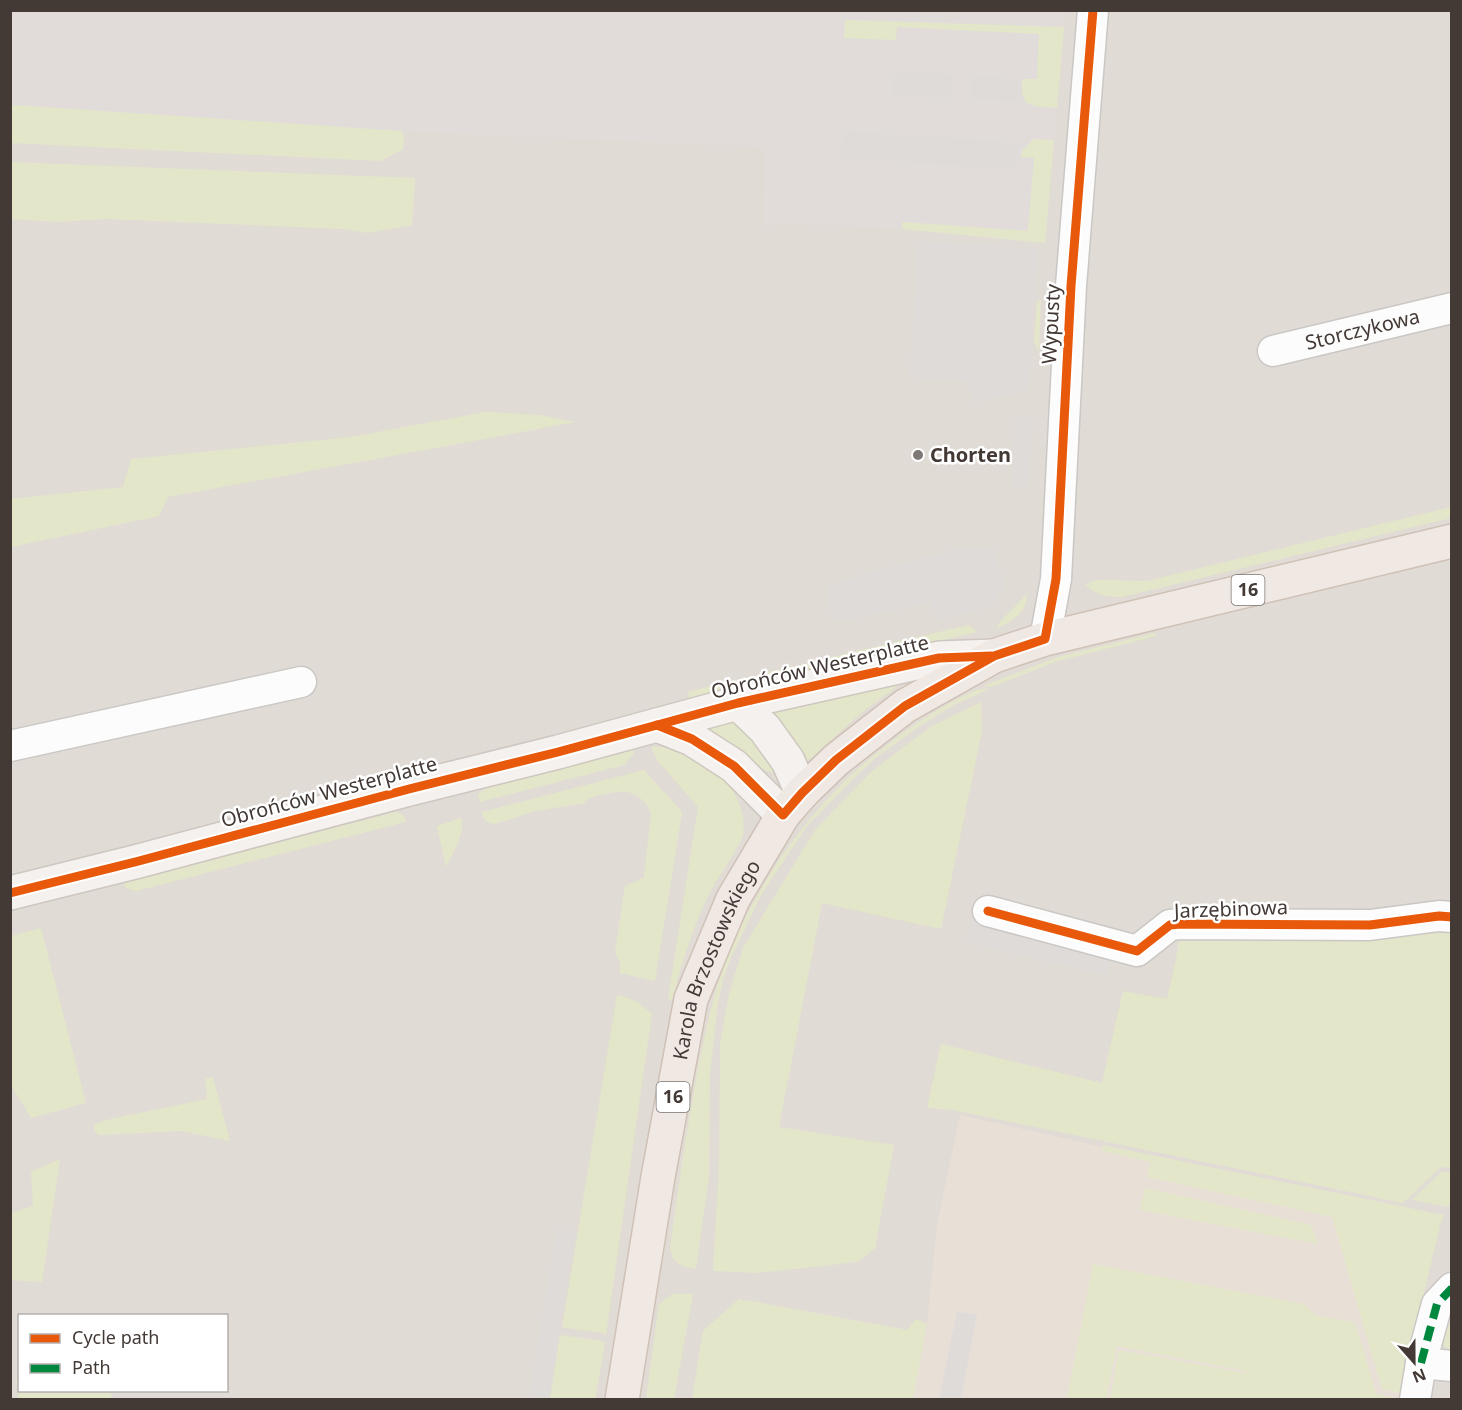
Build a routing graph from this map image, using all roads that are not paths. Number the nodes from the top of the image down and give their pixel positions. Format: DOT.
graph roads {
  1 [pos="1093,10"];
  2 [pos="1452,308"];
  3 [pos="1273,351"];
  4 [pos="1452,541"];
  5 [pos="1045,639"];
  6 [pos="994,656"];
  7 [pos="301,682"];
  8 [pos="738,703"];
  9 [pos="657,725"];
  10 [pos="10,746"];
  11 [pos="793,804"];
  12 [pos="10,893"];
  13 [pos="988,911"];
  14 [pos="1452,917"];
  15 [pos="1452,1288"];
  16 [pos="1421,1363"];
  17 [pos="1452,1366"];
  18 [pos="622,1400"];
  19 [pos="1414,1400"];
  1 -- 5 [label="street, Wypusty"];
  2 -- 3 [label="street, Storczykowa"];
  4 -- 5 [label="main road, 16"];
  5 -- 6 [label="main road, 16"];
  6 -- 8 [label="main road, Obrońców Westerplatte"];
  6 -- 11 [label="main road, 16"];
  7 -- 10 [label="street"];
  8 -- 9 [label="main road, Obrońców Westerplatte"];
  8 -- 11 [label="main road, Obrońców Westerplatte"];
  9 -- 11 [label="main road"];
  9 -- 12 [label="main road, Obrońców Westerplatte"];
  11 -- 18 [label="main road, Karola Brzostowskiego / 16"];
  13 -- 14 [label="street, Jarzębinowa"];
  15 -- 16 [label="street"];
  16 -- 17 [label="street"];
  16 -- 19 [label="street"];
}
